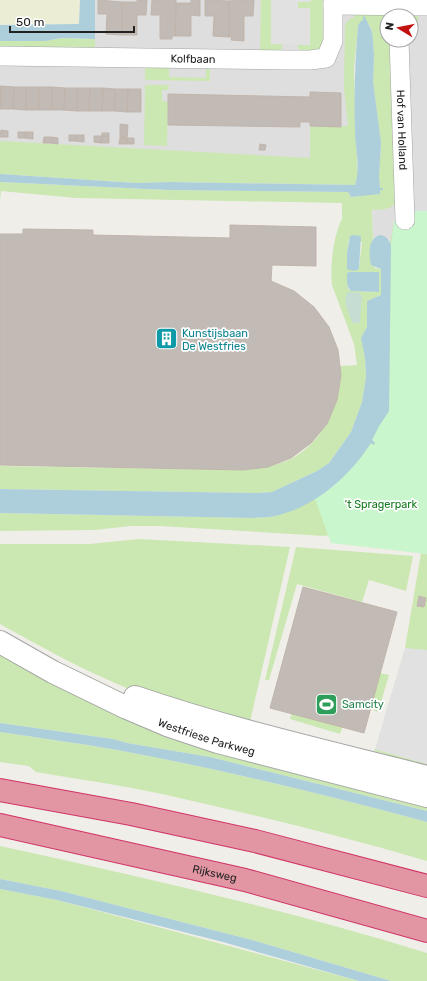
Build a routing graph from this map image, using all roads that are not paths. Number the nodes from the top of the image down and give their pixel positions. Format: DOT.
graph roads {
  1 [pos="333,3"];
  2 [pos="427,6"];
  3 [pos="415,8"];
  4 [pos="379,9"];
  5 [pos="399,48"];
  6 [pos="0,56"];
  7 [pos="405,220"];
  8 [pos="0,627"];
  9 [pos="0,642"];
  10 [pos="427,777"];
  11 [pos="0,790"];
  12 [pos="427,796"];
  13 [pos="0,825"];
  14 [pos="427,886"];
  15 [pos="427,931"];
  1 -- 4 [label="street"];
  1 -- 6 [label="street, Kolfbaan"];
  2 -- 3 [label="street"];
  5 -- 7 [label="street, Hof van Holland"];
  8 -- 10 [label="street, Westfriese Parkweg"];
  9 -- 12 [label="street, Westfriese Parkweg"];
  11 -- 14 [label="highway"];
  13 -- 15 [label="highway, Rijksweg"];
}
